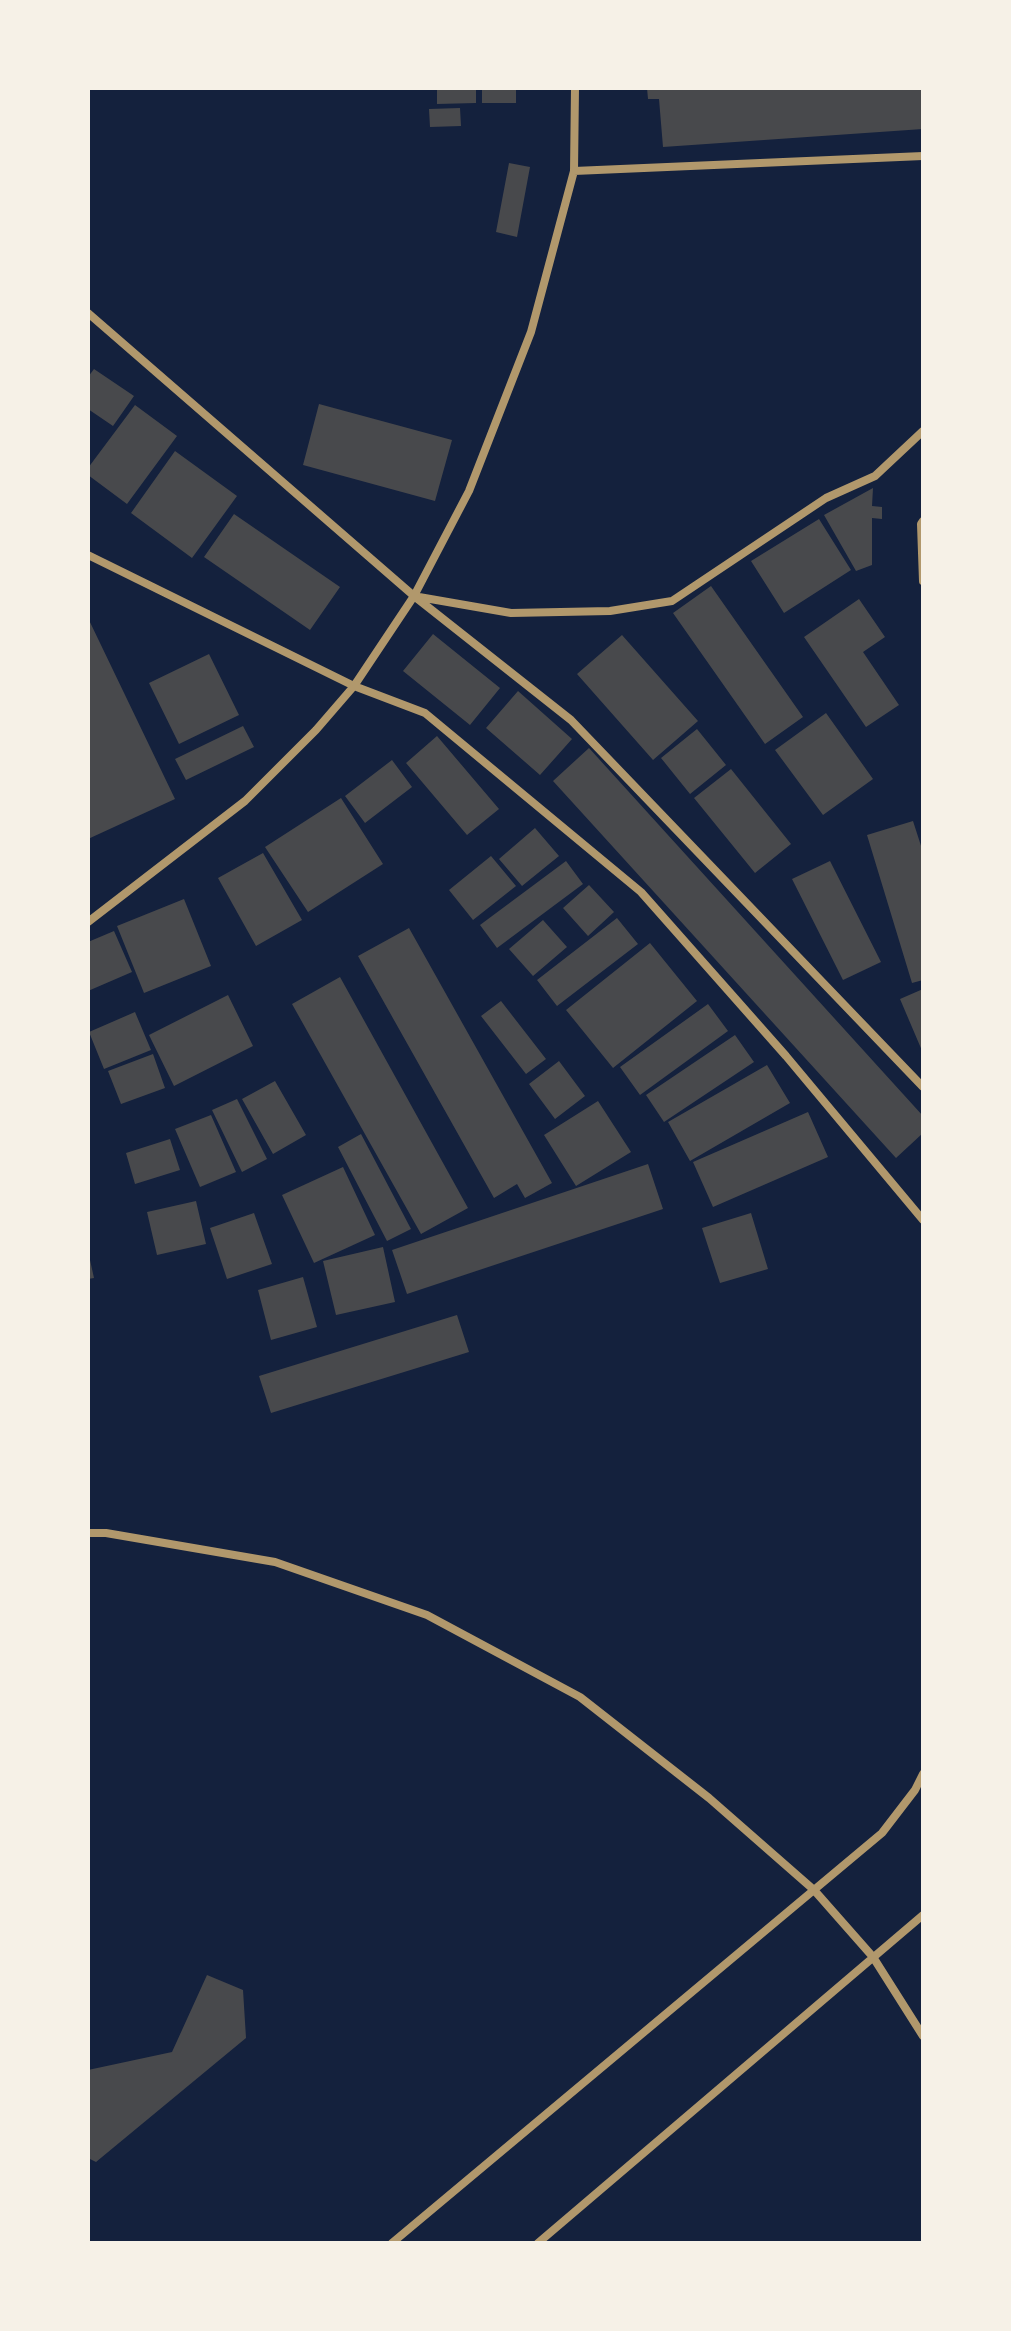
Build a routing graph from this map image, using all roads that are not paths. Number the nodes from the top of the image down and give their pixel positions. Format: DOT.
graph roads {
  1 [pos="575,88"];
  2 [pos="923,156"];
  3 [pos="574,171"];
  4 [pos="88,313"];
  5 [pos="923,431"];
  6 [pos="923,521"];
  7 [pos="88,555"];
  8 [pos="923,581"];
  9 [pos="414,596"];
  10 [pos="354,686"];
  11 [pos="88,922"];
  12 [pos="923,1087"];
  13 [pos="923,1220"];
  14 [pos="88,1533"];
  15 [pos="923,1774"];
  16 [pos="814,1890"];
  17 [pos="923,1915"];
  18 [pos="873,1957"];
  19 [pos="923,2036"];
  20 [pos="392,2243"];
  21 [pos="538,2243"];
  1 -- 3 [label="street"];
  2 -- 3 [label="street"];
  3 -- 9 [label="street"];
  4 -- 9 [label="street"];
  5 -- 9 [label="street"];
  6 -- 8 [label="street"];
  7 -- 10 [label="street"];
  9 -- 10 [label="street"];
  9 -- 12 [label="street"];
  10 -- 11 [label="street"];
  10 -- 13 [label="street"];
  14 -- 16 [label="street"];
  15 -- 16 [label="street"];
  16 -- 18 [label="street"];
  16 -- 20 [label="street"];
  17 -- 18 [label="street"];
  18 -- 19 [label="street"];
  18 -- 21 [label="street"];
}
